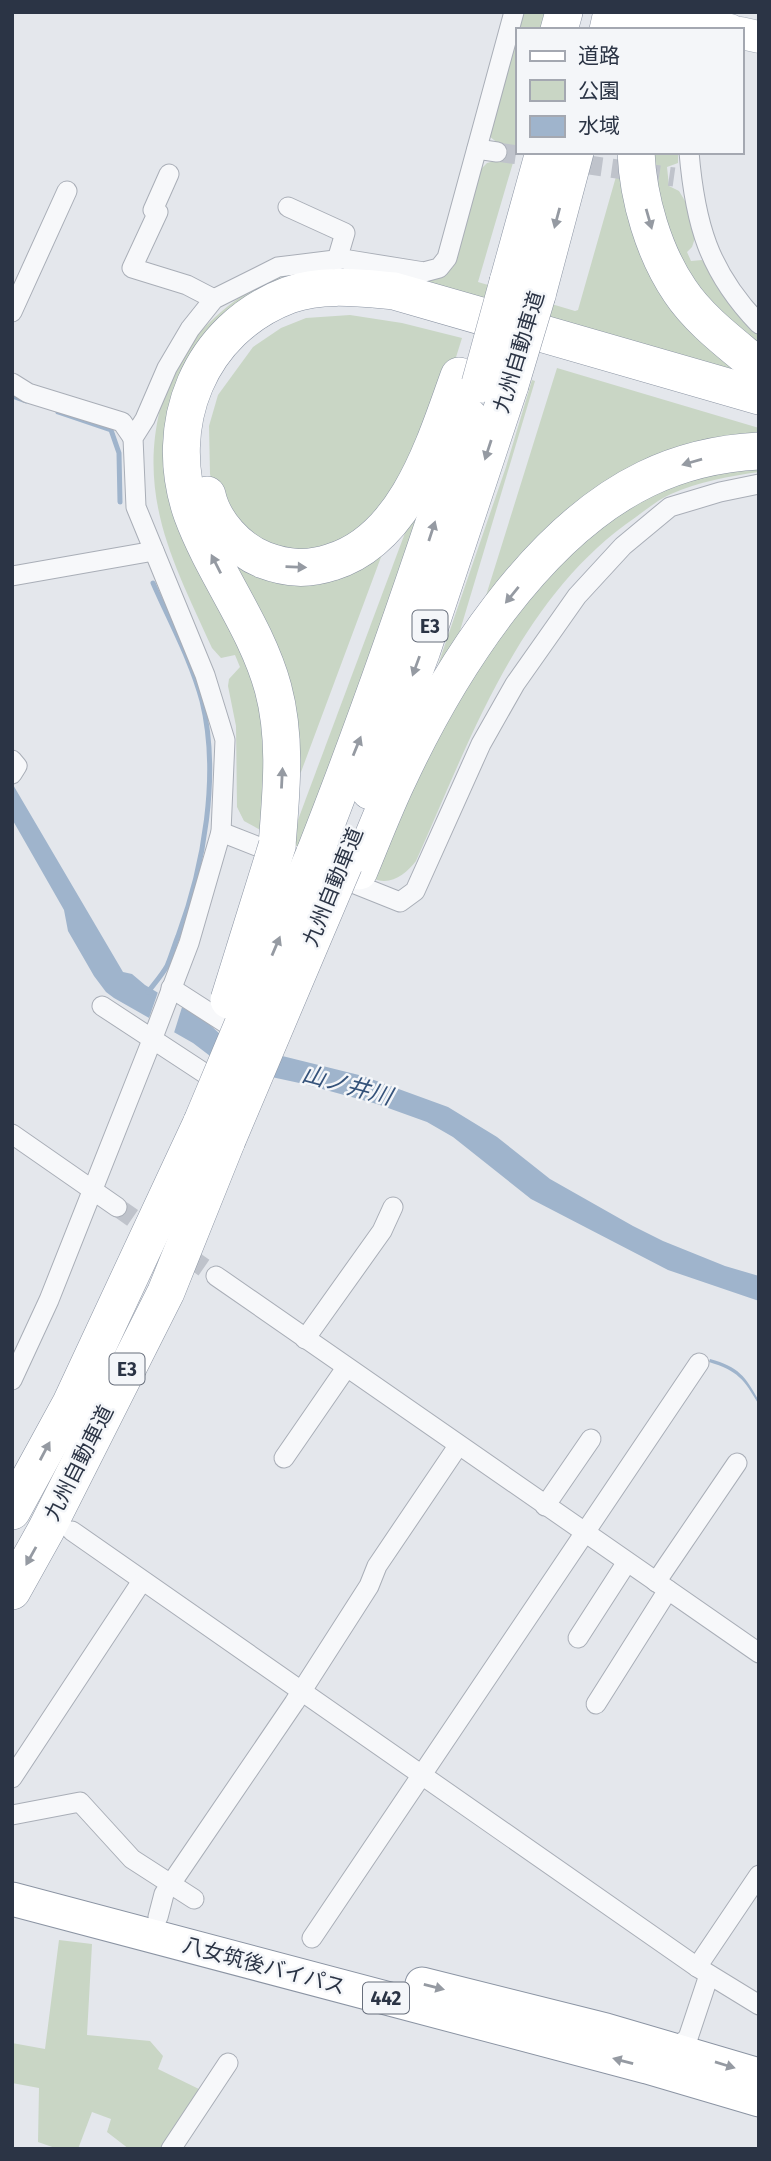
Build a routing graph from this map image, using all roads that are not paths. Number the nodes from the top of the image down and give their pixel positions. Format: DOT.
graph roads {
  1 [pos="514,12"];
  2 [pos="657,12"];
  3 [pos="690,21"];
  4 [pos="721,28"];
  5 [pos="477,149"];
  6 [pos="512,152"];
  7 [pos="544,154"];
  8 [pos="574,154"];
  9 [pos="636,154"];
  10 [pos="689,154"];
  11 [pos="169,174"];
  12 [pos="66,191"];
  13 [pos="288,207"];
  14 [pos="337,260"];
  15 [pos="513,285"];
  16 [pos="214,299"];
  17 [pos="12,312"];
  18 [pos="759,324"];
  19 [pos="759,367"];
  20 [pos="483,382"];
  21 [pos="12,383"];
  22 [pos="759,396"];
  23 [pos="759,417"];
  24 [pos="132,438"];
  25 [pos="759,451"];
  26 [pos="759,484"];
  27 [pos="154,551"];
  28 [pos="12,576"];
  29 [pos="12,760"];
  30 [pos="12,774"];
  31 [pos="221,832"];
  32 [pos="339,863"];
  33 [pos="170,992"];
  34 [pos="102,1006"];
  35 [pos="154,1034"];
  36 [pos="247,1037"];
  37 [pos="234,1092"];
  38 [pos="214,1130"];
  39 [pos="12,1134"];
  40 [pos="94,1191"];
  41 [pos="117,1207"];
  42 [pos="393,1208"];
  43 [pos="216,1276"];
  44 [pos="305,1339"];
  45 [pos="699,1363"];
  46 [pos="346,1368"];
  47 [pos="12,1380"];
  48 [pos="591,1439"];
  49 [pos="458,1446"];
  50 [pos="284,1458"];
  51 [pos="737,1463"];
  52 [pos="545,1506"];
  53 [pos="12,1511"];
  54 [pos="72,1531"];
  55 [pos="583,1532"];
  56 [pos="627,1562"];
  57 [pos="142,1581"];
  58 [pos="662,1586"];
  59 [pos="12,1591"];
  60 [pos="579,1638"];
  61 [pos="759,1653"];
  62 [pos="300,1691"];
  63 [pos="596,1704"];
  64 [pos="421,1774"];
  65 [pos="12,1777"];
  66 [pos="12,1815"];
  67 [pos="759,1875"];
  68 [pos="12,1879"];
  69 [pos="171,1884"];
  70 [pos="12,1899"];
  71 [pos="194,1899"];
  72 [pos="158,1917"];
  73 [pos="312,1938"];
  74 [pos="703,1971"];
  75 [pos="759,2005"];
  76 [pos="670,2061"];
  77 [pos="229,2063"];
  78 [pos="759,2075"];
  79 [pos="759,2100"];
  80 [pos="171,2149"];
  1 -- 5 [label="street"];
  2 -- 3 [label="main road"];
  3 -- 4 [label="main road"];
  5 -- 6 [label="street"];
  5 -- 14 [label="street"];
  6 -- 15 [label="highway"];
  7 -- 15 [label="highway, 九州自動車道 / E3"];
  8 -- 15 [label="highway, 九州自動車道 / E3, one-way"];
  9 -- 19 [label="highway, one-way"];
  10 -- 18 [label="street"];
  11 -- 16 [label="street"];
  12 -- 17 [label="street"];
  13 -- 14 [label="street"];
  14 -- 16 [label="street"];
  15 -- 20 [label="highway, 九州自動車道 / E3, bridge"];
  15 -- 20 [label="highway"];
  16 -- 24 [label="street"];
  23 -- 20 [label="highway, one-way"];
  20 -- 32 [label="highway, 九州自動車道 / E3"];
  21 -- 24 [label="street"];
  38 -- 22 [label="highway, one-way, bridge"];
  24 -- 27 [label="street"];
  25 -- 32 [label="highway, one-way"];
  26 -- 31 [label="street"];
  27 -- 28 [label="street"];
  27 -- 31 [label="street"];
  29 -- 30 [label="street"];
  31 -- 33 [label="street"];
  32 -- 38 [label="highway, 九州自動車道 / E3, bridge"];
  33 -- 35 [label="street"];
  33 -- 36 [label="street"];
  34 -- 35 [label="street"];
  35 -- 37 [label="street"];
  35 -- 40 [label="street"];
  53 -- 38 [label="highway, 九州自動車道 / E3, one-way"];
  38 -- 59 [label="highway, 九州自動車道 / E3, one-way"];
  39 -- 40 [label="street"];
  40 -- 41 [label="street"];
  40 -- 47 [label="street"];
  42 -- 44 [label="street"];
  43 -- 44 [label="street"];
  44 -- 46 [label="street"];
  45 -- 55 [label="street"];
  46 -- 49 [label="street"];
  46 -- 50 [label="street"];
  48 -- 52 [label="street"];
  49 -- 52 [label="street"];
  49 -- 62 [label="street"];
  51 -- 58 [label="street"];
  52 -- 55 [label="street"];
  54 -- 57 [label="street"];
  55 -- 56 [label="street"];
  55 -- 64 [label="street"];
  56 -- 58 [label="street"];
  56 -- 60 [label="street"];
  57 -- 62 [label="street"];
  57 -- 65 [label="street"];
  58 -- 61 [label="street"];
  58 -- 63 [label="street"];
  62 -- 64 [label="street"];
  62 -- 69 [label="street"];
  64 -- 73 [label="street"];
  64 -- 74 [label="street"];
  66 -- 69 [label="street"];
  67 -- 74 [label="street"];
  68 -- 72 [label="highway, 八女筑後バイパス / 442"];
  69 -- 71 [label="street"];
  69 -- 72 [label="street"];
  76 -- 70 [label="highway, 八女筑後バイパス / 442, one-way"];
  72 -- 76 [label="highway, 八女筑後バイパス / 442, one-way"];
  74 -- 75 [label="street"];
  74 -- 76 [label="street"];
  76 -- 78 [label="highway, 八女筑後バイパス / 442, one-way"];
  76 -- 79 [label="highway, 八女筑後バイパス / 442"];
  77 -- 80 [label="street"];
}
